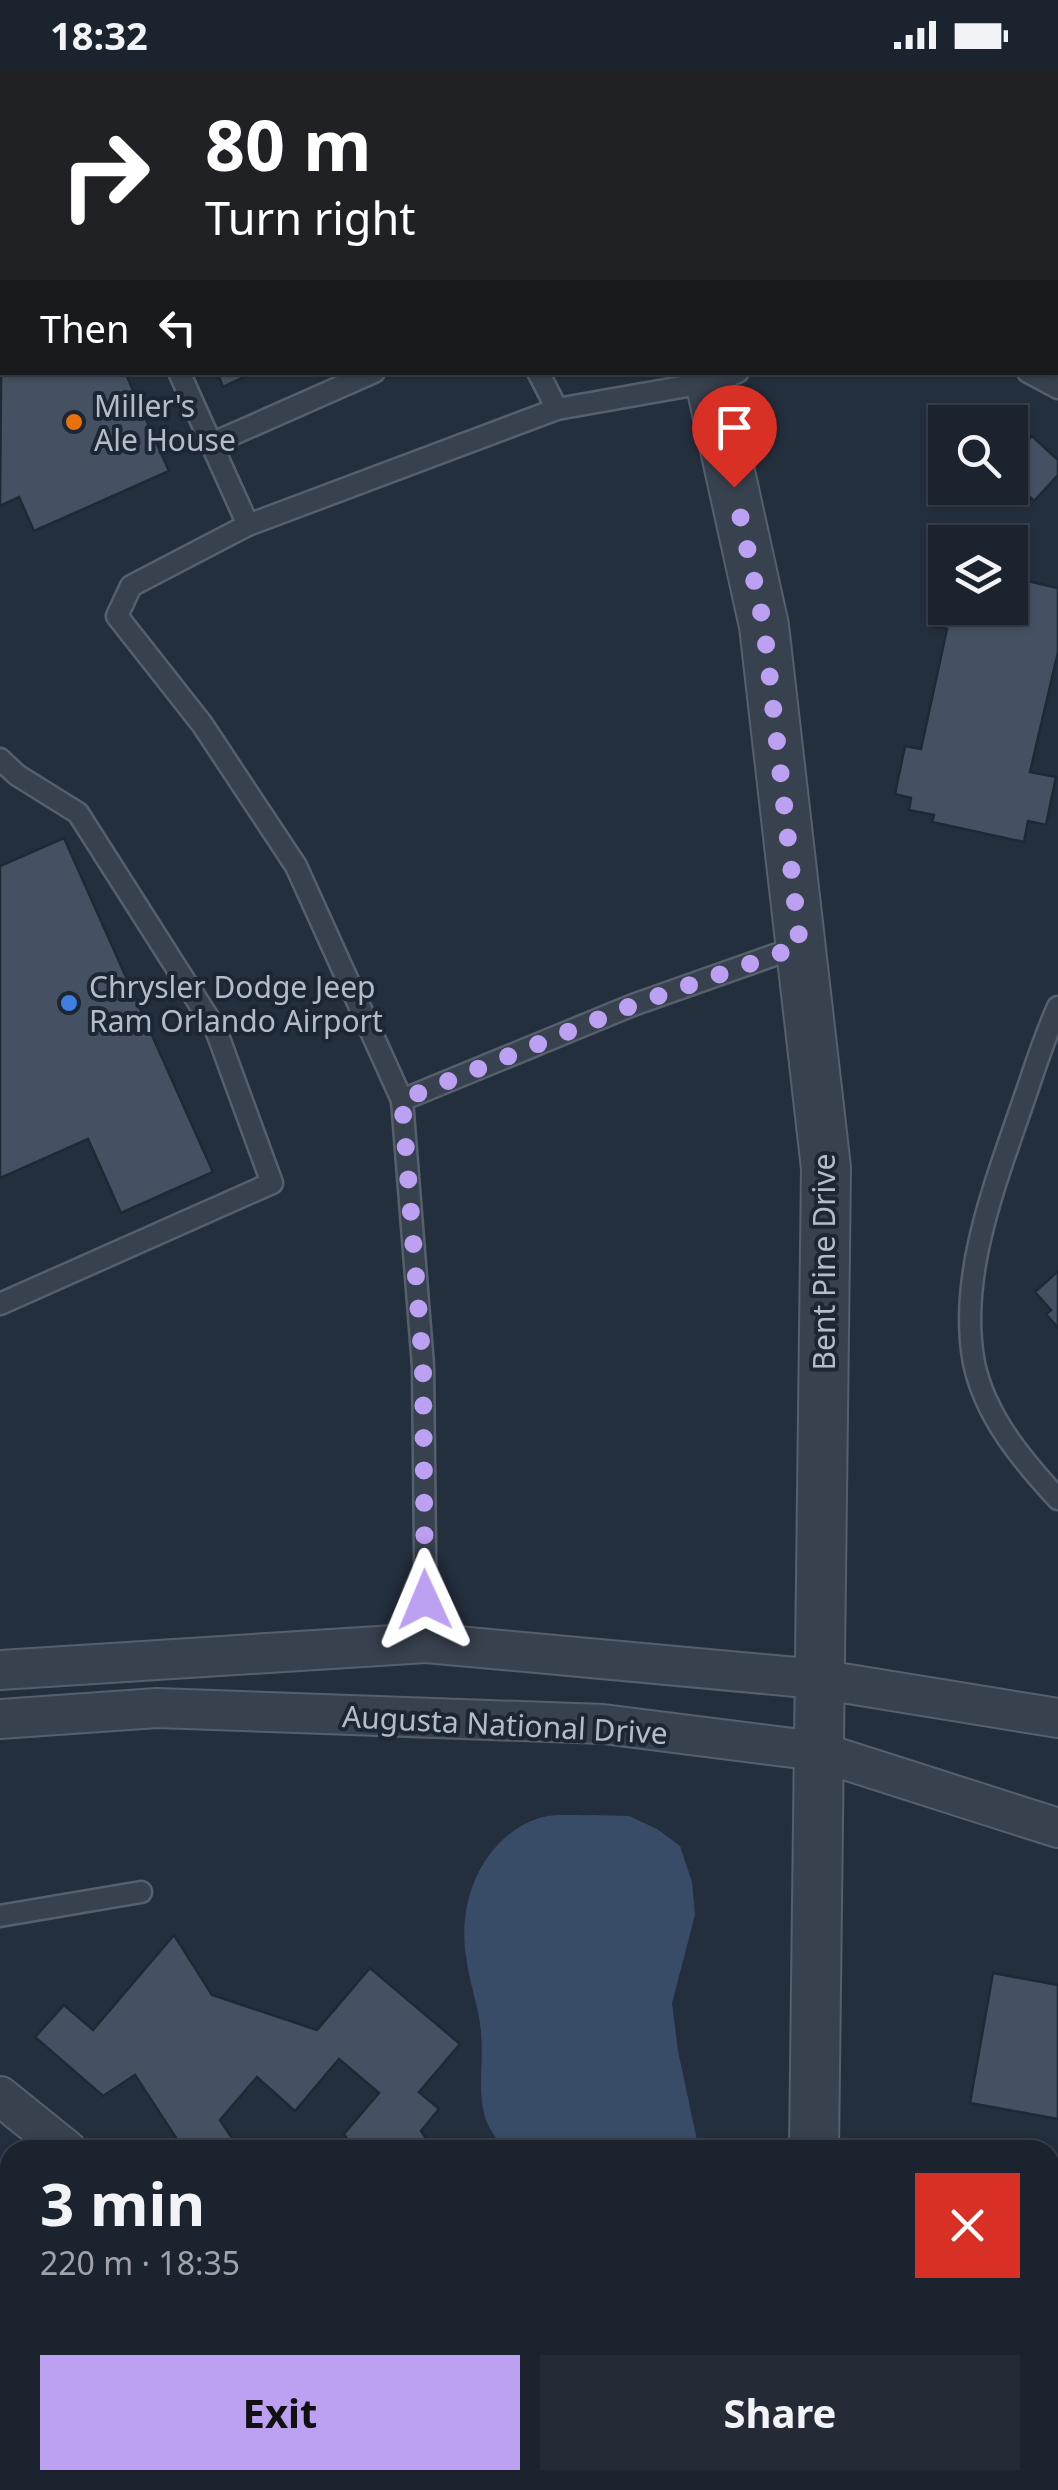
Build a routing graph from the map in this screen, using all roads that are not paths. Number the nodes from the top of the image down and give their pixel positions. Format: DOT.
graph roads {
  1 [pos="179,375"];
  2 [pos="367,375"];
  3 [pos="540,375"];
  4 [pos="715,375"];
  5 [pos="1034,375"];
  6 [pos="1058,388"];
  7 [pos="557,409"];
  8 [pos="211,444"];
  9 [pos="248,525"];
  10 [pos="0,759"];
  11 [pos="800,946"];
  12 [pos="1058,1007"];
  13 [pos="402,1100"];
  14 [pos="0,1304"];
  15 [pos="1058,1499"];
  16 [pos="426,1643"];
  17 [pos="0,1670"];
  18 [pos="818,1679"];
  19 [pos="1058,1718"];
  20 [pos="0,1720"];
  21 [pos="818,1751"];
  22 [pos="1058,1828"];
  23 [pos="141,1892"];
  24 [pos="0,1916"];
  25 [pos="0,2096"];
  26 [pos="55,2140"];
  27 [pos="814,2140"];
  1 -- 8 [label="lane"];
  2 -- 8 [label="lane"];
  3 -- 7 [label="lane"];
  4 -- 7 [label="lane"];
  4 -- 11 [label="street, Bent Pine Drive"];
  5 -- 6 [label="lane"];
  7 -- 9 [label="lane"];
  8 -- 9 [label="lane"];
  9 -- 13 [label="lane"];
  10 -- 14 [label="lane"];
  11 -- 13 [label="lane"];
  11 -- 18 [label="street, Bent Pine Drive"];
  12 -- 15 [label="lane"];
  13 -- 16 [label="lane"];
  16 -- 17 [label="street"];
  16 -- 18 [label="street"];
  18 -- 19 [label="street"];
  18 -- 21 [label="street, Bent Pine Drive"];
  20 -- 21 [label="street, Augusta National Drive"];
  21 -- 22 [label="street, Augusta National Drive"];
  21 -- 27 [label="street, Bent Pine Drive"];
  23 -- 24 [label="lane"];
  25 -- 26 [label="street"];
}
